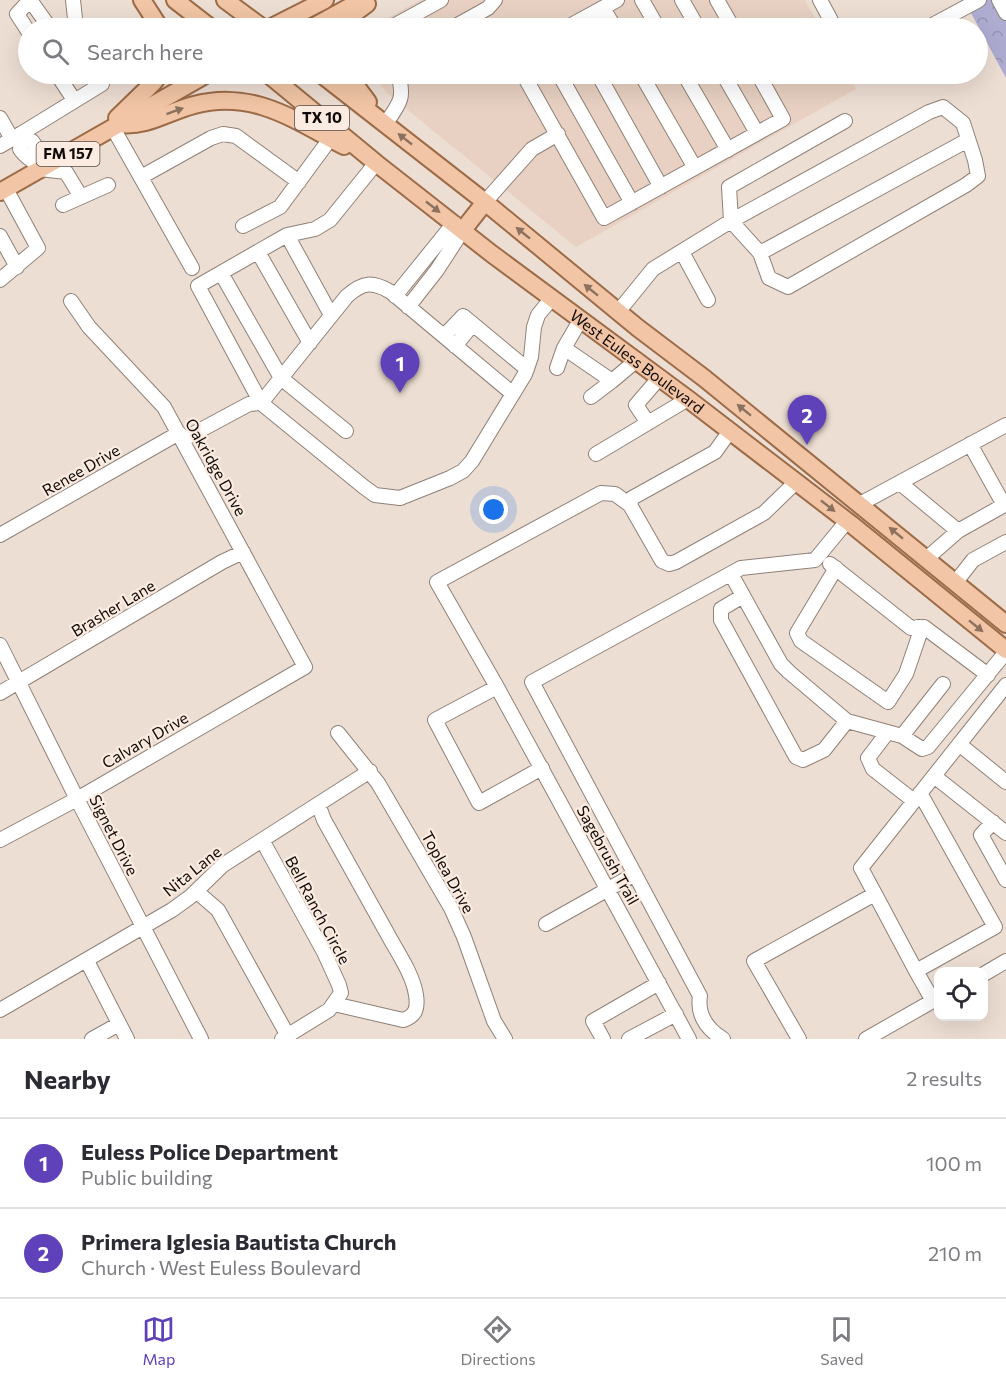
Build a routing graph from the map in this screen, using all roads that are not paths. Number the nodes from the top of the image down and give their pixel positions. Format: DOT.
graph roads {
  1 [pos="73,0"];
  2 [pos="142,0"];
  3 [pos="175,0"];
  4 [pos="225,0"];
  5 [pos="325,0"];
  6 [pos="362,0"];
  7 [pos="371,0"];
  8 [pos="441,0"];
  9 [pos="495,0"];
  10 [pos="617,0"];
  11 [pos="642,0"];
  12 [pos="682,0"];
  13 [pos="717,0"];
  14 [pos="819,0"];
  15 [pos="979,0"];
  16 [pos="999,0"];
  17 [pos="29,1"];
  18 [pos="603,8"];
  19 [pos="1006,13"];
  20 [pos="20,18"];
  21 [pos="42,18"];
  22 [pos="75,18"];
  23 [pos="154,18"];
  24 [pos="198,18"];
  25 [pos="249,18"];
  26 [pos="290,18"];
  27 [pos="329,18"];
  28 [pos="353,18"];
  29 [pos="408,18"];
  30 [pos="470,18"];
  31 [pos="586,18"];
  32 [pos="609,18"];
  33 [pos="652,18"];
  34 [pos="692,18"];
  35 [pos="727,18"];
  36 [pos="829,18"];
  37 [pos="946,18"];
  38 [pos="64,84"];
  39 [pos="102,84"];
  40 [pos="152,84"];
  41 [pos="190,84"];
  42 [pos="280,84"];
  43 [pos="334,84"];
  44 [pos="354,84"];
  45 [pos="401,84"];
  46 [pos="529,84"];
  47 [pos="565,84"];
  48 [pos="604,84"];
  49 [pos="647,84"];
  50 [pos="690,84"];
  51 [pos="729,84"];
  52 [pos="764,84"];
  53 [pos="74,100"];
  54 [pos="0,118"];
  55 [pos="380,119"];
  56 [pos="845,121"];
  57 [pos="111,129"];
  58 [pos="558,134"];
  59 [pos="757,134"];
  60 [pos="330,139"];
  61 [pos="14,140"];
  62 [pos="969,140"];
  63 [pos="728,150"];
  64 [pos="376,162"];
  65 [pos="38,166"];
  66 [pos="695,168"];
  67 [pos="141,177"];
  68 [pos="299,182"];
  69 [pos="108,185"];
  70 [pos="661,186"];
  71 [pos="3,190"];
  72 [pos="81,197"];
  73 [pos="485,202"];
  74 [pos="632,203"];
  75 [pos="63,205"];
  76 [pos="731,221"];
  77 [pos="243,226"];
  78 [pos="458,227"];
  79 [pos="287,235"];
  80 [pos="0,236"];
  81 [pos="258,252"];
  82 [pos="682,252"];
  83 [pos="760,253"];
  84 [pos="424,260"];
  85 [pos="17,267"];
  86 [pos="192,268"];
  87 [pos="437,270"];
  88 [pos="415,272"];
  89 [pos="221,273"];
  90 [pos="0,280"];
  91 [pos="428,281"];
  92 [pos="396,296"];
  93 [pos="552,298"];
  94 [pos="708,300"];
  95 [pos="71,301"];
  96 [pos="408,307"];
  97 [pos="618,312"];
  98 [pos="331,315"];
  99 [pos="581,319"];
  100 [pos="473,324"];
  101 [pos="444,336"];
  102 [pos="309,342"];
  103 [pos="455,346"];
  104 [pos="564,348"];
  105 [pos="637,360"];
  106 [pos="557,368"];
  107 [pos="527,369"];
  108 [pos="660,377"];
  109 [pos="281,378"];
  110 [pos="612,381"];
  111 [pos="513,394"];
  112 [pos="591,397"];
  113 [pos="688,399"];
  114 [pos="261,403"];
  115 [pos="648,423"];
  116 [pos="1006,425"];
  117 [pos="346,431"];
  118 [pos="730,431"];
  119 [pos="181,437"];
  120 [pos="970,444"];
  121 [pos="596,454"];
  122 [pos="796,482"];
  123 [pos="900,483"];
  124 [pos="860,504"];
  125 [pos="630,505"];
  126 [pos="1005,505"];
  127 [pos="847,521"];
  128 [pos="958,531"];
  129 [pos="0,535"];
  130 [pos="1006,542"];
  131 [pos="243,552"];
  132 [pos="819,556"];
  133 [pos="926,558"];
  134 [pos="836,568"];
  135 [pos="731,574"];
  136 [pos="956,583"];
  137 [pos="743,596"];
  138 [pos="1006,624"];
  139 [pos="918,627"];
  140 [pos="0,645"];
  141 [pos="1006,651"];
  142 [pos="305,667"];
  143 [pos="988,675"];
  144 [pos="19,682"];
  145 [pos="943,684"];
  146 [pos="1006,685"];
  147 [pos="497,687"];
  148 [pos="0,693"];
  149 [pos="847,721"];
  150 [pos="338,733"];
  151 [pos="887,733"];
  152 [pos="902,736"];
  153 [pos="959,744"];
  154 [pos="542,768"];
  155 [pos="370,771"];
  156 [pos="934,776"];
  157 [pos="1006,782"];
  158 [pos="917,797"];
  159 [pos="76,799"];
  160 [pos="318,804"];
  161 [pos="993,822"];
  162 [pos="1006,832"];
  163 [pos="0,840"];
  164 [pos="262,840"];
  165 [pos="635,874"];
  166 [pos="1006,880"];
  167 [pos="608,890"];
  168 [pos="196,891"];
  169 [pos="875,894"];
  170 [pos="546,924"];
  171 [pos="142,927"];
  172 [pos="87,961"];
  173 [pos="1006,961"];
  174 [pos="916,971"];
  175 [pos="988,972"];
  176 [pos="659,983"];
  177 [pos="934,997"];
  178 [pos="934,1001"];
  179 [pos="334,1004"];
  180 [pos="0,1010"];
  181 [pos="676,1014"];
  182 [pos="119,1024"];
  183 [pos="285,1037"];
  184 [pos="92,1039"];
  185 [pos="127,1039"];
  186 [pos="201,1039"];
  187 [pos="505,1039"];
  188 [pos="603,1039"];
  189 [pos="629,1039"];
  190 [pos="689,1039"];
  191 [pos="723,1039"];
  192 [pos="799,1039"];
  193 [pos="866,1039"];
  1 -- 22 [label="street"];
  2 -- 23 [label="main road"];
  3 -- 24 [label="main road"];
  4 -- 25 [label="main road"];
  5 -- 26 [label="main road"];
  6 -- 27 [label="main road"];
  7 -- 28 [label="main road"];
  8 -- 29 [label="street"];
  9 -- 30 [label="street"];
  10 -- 18 [label="street"];
  11 -- 33 [label="street"];
  12 -- 34 [label="street"];
  13 -- 35 [label="street"];
  14 -- 36 [label="street"];
  15 -- 37 [label="street"];
  16 -- 19 [label="street"];
  17 -- 20 [label="street"];
  17 -- 21 [label="street"];
  18 -- 31 [label="street"];
  18 -- 32 [label="street"];
  38 -- 53 [label="street"];
  39 -- 53 [label="street"];
  40 -- 57 [label="main road"];
  41 -- 57 [label="main road, FM 157"];
  42 -- 64 [label="main road, West Euless Boulevard / TX 10"];
  43 -- 55 [label="main road, West Euless Boulevard / TX 10"];
  44 -- 55 [label="main road"];
  45 -- 55 [label="street"];
  46 -- 58 [label="street"];
  47 -- 74 [label="street"];
  48 -- 70 [label="street"];
  49 -- 66 [label="street"];
  50 -- 63 [label="street"];
  51 -- 59 [label="street"];
  52 -- 59 [label="street"];
  53 -- 61 [label="street"];
  54 -- 61 [label="street"];
  73 -- 55 [label="main road, West Euless Boulevard / TX 10, one-way"];
  56 -- 76 [label="street"];
  57 -- 60 [label="main road, one-way"];
  57 -- 65 [label="main road, FM 157"];
  57 -- 67 [label="street"];
  58 -- 73 [label="street"];
  58 -- 74 [label="street"];
  59 -- 63 [label="street"];
  60 -- 64 [label="main road"];
  60 -- 68 [label="street"];
  61 -- 65 [label="street"];
  62 -- 76 [label="street"];
  62 -- 83 [label="street"];
  62 -- 83 [label="street"];
  63 -- 66 [label="street"];
  64 -- 78 [label="main road, West Euless Boulevard / TX 10, one-way"];
  64 -- 79 [label="street"];
  65 -- 71 [label="main road, FM 157"];
  65 -- 72 [label="street"];
  66 -- 70 [label="street"];
  67 -- 68 [label="street"];
  67 -- 86 [label="street"];
  68 -- 77 [label="street"];
  69 -- 72 [label="street"];
  70 -- 74 [label="street"];
  71 -- 85 [label="street"];
  72 -- 75 [label="street"];
  73 -- 78 [label="main road"];
  97 -- 73 [label="main road, West Euless Boulevard / TX 10, one-way"];
  76 -- 82 [label="street"];
  76 -- 83 [label="street"];
  78 -- 84 [label="street"];
  78 -- 87 [label="street"];
  78 -- 93 [label="main road, West Euless Boulevard / TX 10"];
  79 -- 81 [label="street"];
  79 -- 98 [label="street"];
  80 -- 85 [label="street"];
  81 -- 89 [label="street"];
  81 -- 102 [label="street"];
  82 -- 94 [label="street"];
  82 -- 97 [label="street"];
  84 -- 87 [label="street"];
  84 -- 88 [label="street"];
  85 -- 90 [label="street"];
  87 -- 91 [label="street"];
  88 -- 91 [label="street"];
  88 -- 92 [label="street"];
  89 -- 109 [label="street"];
  89 -- 114 [label="street"];
  91 -- 96 [label="street"];
  92 -- 96 [label="street"];
  92 -- 98 [label="street"];
  93 -- 99 [label="main road, West Euless Boulevard / TX 10"];
  93 -- 107 [label="street"];
  95 -- 119 [label="street, Oakridge Drive"];
  96 -- 101 [label="street"];
  97 -- 99 [label="main road"];
  124 -- 97 [label="main road, West Euless Boulevard / TX 10, one-way"];
  98 -- 102 [label="street"];
  99 -- 104 [label="street"];
  99 -- 105 [label="main road, West Euless Boulevard / TX 10"];
  100 -- 101 [label="street"];
  100 -- 103 [label="street"];
  100 -- 107 [label="street"];
  101 -- 103 [label="street"];
  102 -- 109 [label="street"];
  103 -- 111 [label="street"];
  104 -- 106 [label="street"];
  104 -- 110 [label="street"];
  105 -- 108 [label="main road, West Euless Boulevard / TX 10"];
  105 -- 110 [label="street"];
  107 -- 111 [label="street"];
  108 -- 113 [label="main road, West Euless Boulevard / TX 10"];
  108 -- 115 [label="street"];
  109 -- 114 [label="street"];
  109 -- 117 [label="street"];
  110 -- 112 [label="street"];
  111 -- 114 [label="street"];
  113 -- 115 [label="street"];
  113 -- 118 [label="main road, West Euless Boulevard / TX 10"];
  114 -- 119 [label="street, Renee Drive"];
  115 -- 121 [label="street"];
  116 -- 120 [label="street"];
  118 -- 122 [label="main road, West Euless Boulevard / TX 10"];
  118 -- 125 [label="street"];
  119 -- 129 [label="street, Renee Drive"];
  119 -- 131 [label="street, Oakridge Drive"];
  120 -- 123 [label="street"];
  120 -- 126 [label="street"];
  122 -- 125 [label="street"];
  122 -- 127 [label="main road, West Euless Boulevard / TX 10, one-way"];
  123 -- 124 [label="street"];
  123 -- 128 [label="street"];
  133 -- 124 [label="main road, West Euless Boulevard / TX 10, one-way"];
  125 -- 147 [label="street, Sagebrush Trail"];
  126 -- 128 [label="street"];
  127 -- 132 [label="street"];
  127 -- 141 [label="main road, West Euless Boulevard / TX 10, one-way"];
  128 -- 133 [label="street"];
  130 -- 136 [label="street"];
  131 -- 142 [label="street, Oakridge Drive"];
  131 -- 144 [label="street, Brasher Lane"];
  132 -- 134 [label="street"];
  132 -- 135 [label="street"];
  133 -- 136 [label="main road, West Euless Boulevard / TX 10"];
  134 -- 139 [label="street"];
  134 -- 139 [label="street"];
  135 -- 137 [label="street"];
  135 -- 165 [label="street"];
  136 -- 138 [label="main road, West Euless Boulevard / TX 10"];
  137 -- 149 [label="street"];
  137 -- 149 [label="street"];
  139 -- 143 [label="street"];
  140 -- 144 [label="street, Signet Drive"];
  141 -- 143 [label="street"];
  142 -- 159 [label="street, Calvary Drive"];
  143 -- 152 [label="street"];
  144 -- 148 [label="street, Brasher Lane"];
  144 -- 159 [label="street, Signet Drive"];
  145 -- 152 [label="street"];
  146 -- 153 [label="street"];
  147 -- 154 [label="street, Sagebrush Trail"];
  147 -- 154 [label="street"];
  149 -- 151 [label="street"];
  150 -- 155 [label="street, Toplea Drive"];
  151 -- 152 [label="street"];
  151 -- 158 [label="street"];
  153 -- 156 [label="street"];
  153 -- 157 [label="street"];
  154 -- 167 [label="street, Sagebrush Trail"];
  155 -- 160 [label="street, Nita Lane"];
  155 -- 187 [label="street, Toplea Drive"];
  156 -- 158 [label="street"];
  156 -- 161 [label="street"];
  158 -- 169 [label="street"];
  158 -- 174 [label="street"];
  159 -- 163 [label="street, Calvary Drive"];
  159 -- 171 [label="street, Signet Drive"];
  160 -- 164 [label="street, Nita Lane"];
  160 -- 179 [label="street"];
  161 -- 162 [label="street"];
  161 -- 166 [label="street"];
  164 -- 168 [label="street, Nita Lane"];
  164 -- 179 [label="street, Bell Ranch Circle"];
  165 -- 167 [label="street"];
  165 -- 191 [label="street"];
  167 -- 170 [label="street"];
  167 -- 176 [label="street, Sagebrush Trail"];
  168 -- 171 [label="street, Nita Lane"];
  168 -- 183 [label="street"];
  169 -- 174 [label="street"];
  169 -- 192 [label="street"];
  171 -- 172 [label="street, Nita Lane"];
  171 -- 186 [label="street, Signet Drive"];
  172 -- 180 [label="street, Nita Lane"];
  172 -- 182 [label="street"];
  173 -- 175 [label="street"];
  174 -- 177 [label="street"];
  176 -- 181 [label="street, Sagebrush Trail"];
  176 -- 188 [label="street"];
  178 -- 193 [label="street"];
  179 -- 183 [label="street"];
  181 -- 189 [label="street"];
  181 -- 190 [label="street, Sagebrush Trail"];
  182 -- 184 [label="street"];
  182 -- 185 [label="street"];
}
